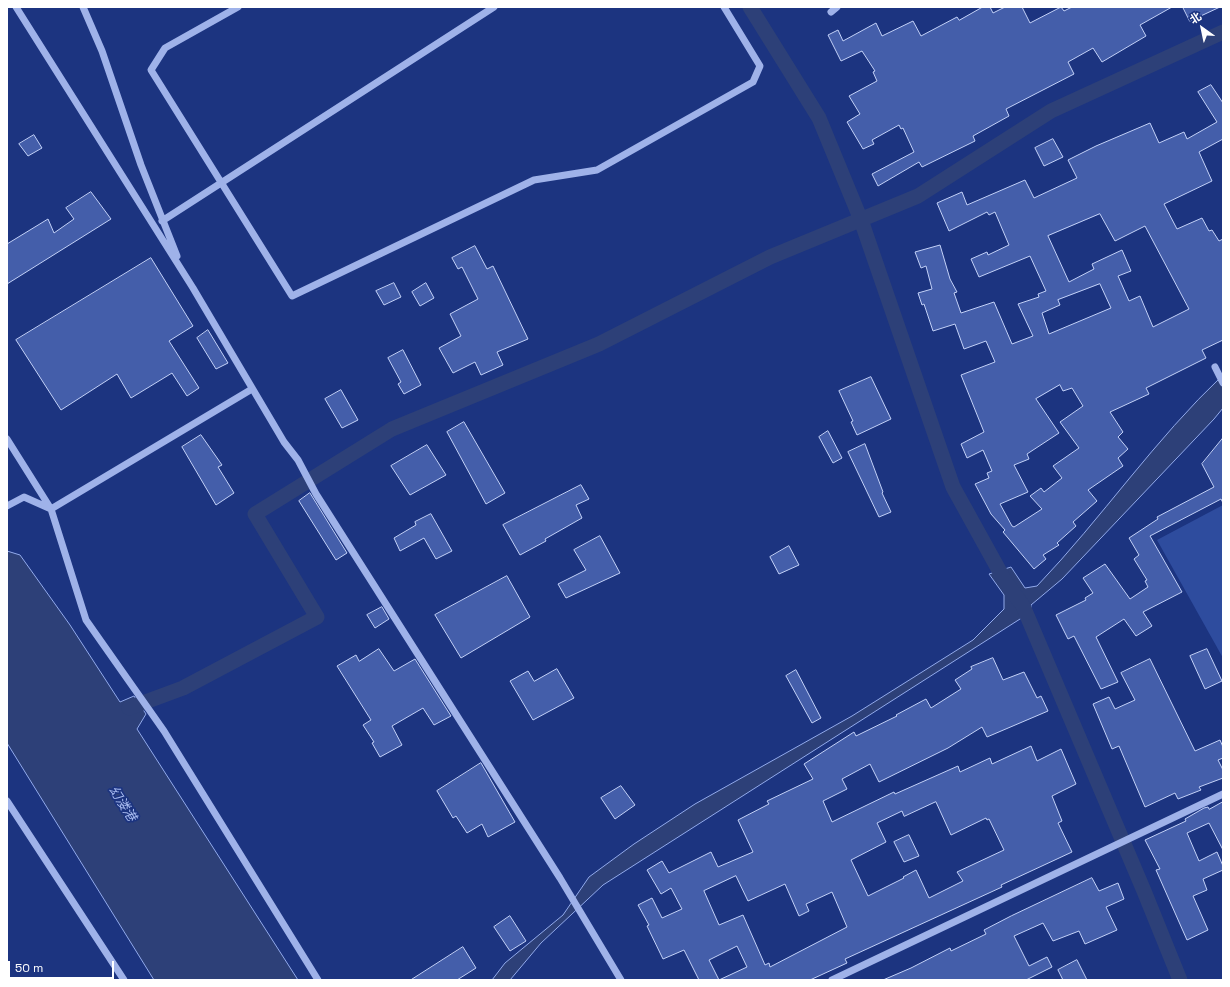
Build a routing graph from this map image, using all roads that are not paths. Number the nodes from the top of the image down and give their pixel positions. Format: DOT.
graph roads {
  1 [pos="16,7"];
  2 [pos="83,7"];
  3 [pos="238,7"];
  4 [pos="494,7"];
  5 [pos="724,7"];
  6 [pos="837,7"];
  7 [pos="831,12"];
  8 [pos="221,183"];
  9 [pos="162,221"];
  10 [pos="193,288"];
  11 [pos="1214,367"];
  12 [pos="1223,383"];
  13 [pos="252,389"];
  14 [pos="7,440"];
  15 [pos="7,506"];
  16 [pos="51,509"];
  17 [pos="1223,794"];
  18 [pos="7,801"];
  19 [pos="124,980"];
  20 [pos="318,980"];
  21 [pos="620,980"];
  22 [pos="832,980"];
  1 -- 10 [label="street"];
  2 -- 9 [label="street"];
  3 -- 8 [label="street"];
  4 -- 8 [label="street"];
  5 -- 8 [label="street"];
  6 -- 7 [label="street"];
  8 -- 9 [label="street"];
  9 -- 10 [label="street"];
  10 -- 13 [label="street"];
  11 -- 12 [label="street"];
  13 -- 16 [label="street"];
  13 -- 21 [label="street"];
  14 -- 16 [label="street"];
  15 -- 16 [label="street"];
  16 -- 20 [label="street"];
  17 -- 22 [label="street"];
  18 -- 19 [label="street"];
}
